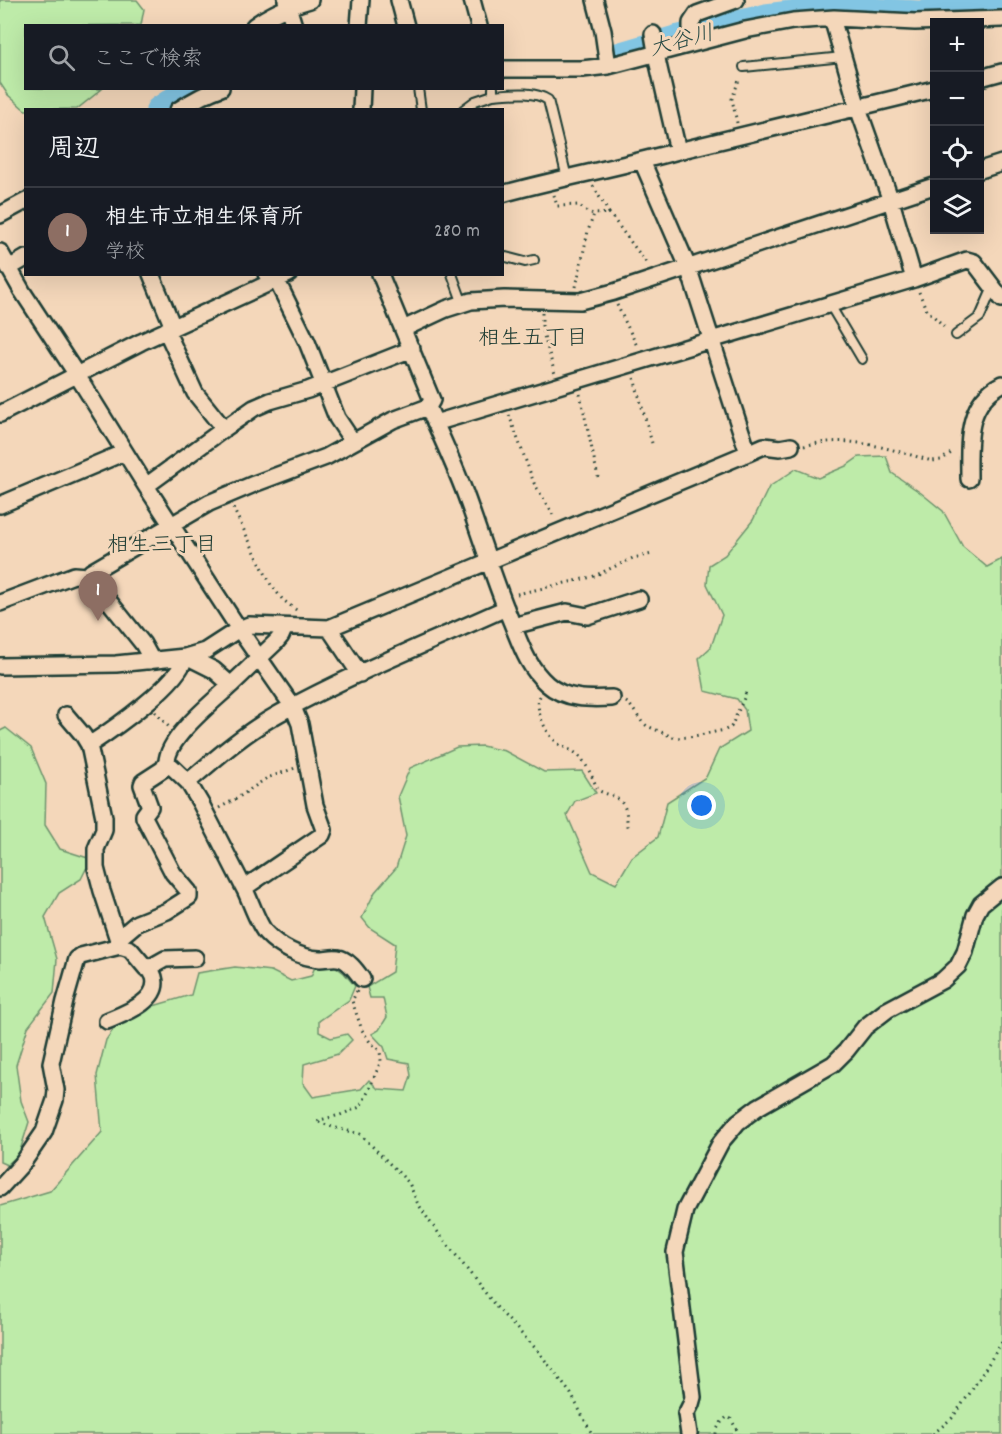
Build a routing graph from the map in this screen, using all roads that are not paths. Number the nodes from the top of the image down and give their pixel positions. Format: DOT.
graph roads {
  1 [pos="309,0"];
  2 [pos="361,0"];
  3 [pos="399,0"];
  4 [pos="472,0"];
  5 [pos="595,0"];
  6 [pos="736,0"];
  7 [pos="287,3"];
  8 [pos="834,18"];
  9 [pos="1002,19"];
  10 [pos="257,24"];
  11 [pos="293,24"];
  12 [pos="358,24"];
  13 [pos="405,24"];
  14 [pos="478,24"];
  15 [pos="694,24"];
  16 [pos="653,34"];
  17 [pos="657,54"];
  18 [pos="843,57"];
  19 [pos="608,59"];
  20 [pos="744,67"];
  21 [pos="504,69"];
  22 [pos="1002,72"];
  23 [pos="984,77"];
  24 [pos="216,90"];
  25 [pos="362,90"];
  26 [pos="418,90"];
  27 [pos="930,90"];
  28 [pos="493,92"];
  29 [pos="191,100"];
  30 [pos="361,108"];
  31 [pos="421,108"];
  32 [pos="466,108"];
  33 [pos="858,108"];
  34 [pos="678,151"];
  35 [pos="642,161"];
  36 [pos="1002,163"];
  37 [pos="984,169"];
  38 [pos="567,178"];
  39 [pos="930,187"];
  40 [pos="504,194"];
  41 [pos="891,201"];
  42 [pos="24,202"];
  43 [pos="0,215"];
  44 [pos="0,252"];
  45 [pos="504,257"];
  46 [pos="24,259"];
  47 [pos="534,260"];
  48 [pos="688,267"];
  49 [pos="9,268"];
  50 [pos="152,276"];
  51 [pos="381,276"];
  52 [pos="453,276"];
  53 [pos="270,278"];
  54 [pos="914,279"];
  55 [pos="998,294"];
  56 [pos="462,304"];
  57 [pos="830,305"];
  58 [pos="403,328"];
  59 [pos="170,329"];
  60 [pos="956,335"];
  61 [pos="711,340"];
  62 [pos="412,349"];
  63 [pos="862,358"];
  64 [pos="78,375"];
  65 [pos="322,384"];
  66 [pos="1002,384"];
  67 [pos="428,407"];
  68 [pos="0,414"];
  69 [pos="435,423"];
  70 [pos="224,429"];
  71 [pos="353,442"];
  72 [pos="791,446"];
  73 [pos="124,452"];
  74 [pos="748,453"];
  75 [pos="969,479"];
  76 [pos="146,486"];
  77 [pos="0,505"];
  78 [pos="172,525"];
  79 [pos="489,562"];
  80 [pos="87,576"];
  81 [pos="639,599"];
  82 [pos="0,603"];
  83 [pos="506,608"];
  84 [pos="285,627"];
  85 [pos="513,627"];
  86 [pos="329,628"];
  87 [pos="239,629"];
  88 [pos="189,656"];
  89 [pos="259,658"];
  90 [pos="150,661"];
  91 [pos="0,666"];
  92 [pos="360,674"];
  93 [pos="231,685"];
  94 [pos="612,698"];
  95 [pos="293,707"];
  96 [pos="66,715"];
  97 [pos="89,745"];
  98 [pos="167,762"];
  99 [pos="188,782"];
  100 [pos="1002,887"];
  101 [pos="244,888"];
  102 [pos="119,942"];
  103 [pos="195,958"];
  104 [pos="149,968"];
  105 [pos="362,979"];
  106 [pos="107,1021"];
  107 [pos="0,1188"];
  108 [pos="689,1434"];
  1 -- 7 [label="street"];
  2 -- 12 [label="street"];
  3 -- 13 [label="street"];
  4 -- 14 [label="street"];
  5 -- 19 [label="street"];
  6 -- 15 [label="street"];
  7 -- 10 [label="street"];
  7 -- 11 [label="street"];
  8 -- 9 [label="street"];
  8 -- 15 [label="street"];
  8 -- 18 [label="street"];
  15 -- 17 [label="street"];
  16 -- 17 [label="street"];
  17 -- 19 [label="street"];
  17 -- 34 [label="street"];
  18 -- 20 [label="lane"];
  18 -- 33 [label="street"];
  19 -- 21 [label="street"];
  22 -- 23 [label="street"];
  24 -- 29 [label="street"];
  25 -- 30 [label="street"];
  26 -- 31 [label="lane"];
  27 -- 33 [label="street"];
  28 -- 32 [label="lane"];
  28 -- 38 [label="lane"];
  33 -- 34 [label="street"];
  33 -- 41 [label="street"];
  34 -- 35 [label="street"];
  35 -- 38 [label="street"];
  35 -- 48 [label="street"];
  36 -- 37 [label="street"];
  38 -- 40 [label="street"];
  39 -- 41 [label="street"];
  41 -- 48 [label="street"];
  41 -- 54 [label="street"];
  42 -- 43 [label="street"];
  44 -- 49 [label="street"];
  45 -- 47 [label="lane"];
  46 -- 49 [label="street"];
  48 -- 56 [label="street"];
  48 -- 61 [label="street"];
  49 -- 64 [label="street"];
  50 -- 59 [label="street"];
  51 -- 58 [label="street"];
  52 -- 56 [label="lane"];
  53 -- 59 [label="street"];
  53 -- 65 [label="street"];
  54 -- 55 [label="street"];
  54 -- 57 [label="street"];
  55 -- 60 [label="lane"];
  56 -- 58 [label="street"];
  57 -- 61 [label="street"];
  57 -- 63 [label="lane"];
  58 -- 62 [label="street"];
  59 -- 64 [label="street"];
  59 -- 70 [label="street"];
  61 -- 69 [label="street"];
  61 -- 74 [label="street"];
  62 -- 65 [label="street"];
  62 -- 67 [label="street"];
  64 -- 68 [label="street"];
  64 -- 73 [label="street"];
  65 -- 70 [label="street"];
  65 -- 71 [label="street"];
  66 -- 75 [label="street"];
  67 -- 69 [label="street"];
  67 -- 71 [label="street"];
  69 -- 79 [label="street"];
  70 -- 76 [label="street"];
  71 -- 78 [label="street"];
  72 -- 74 [label="street"];
  73 -- 76 [label="street"];
  73 -- 77 [label="street"];
  74 -- 79 [label="street"];
  76 -- 78 [label="street"];
  78 -- 80 [label="street"];
  78 -- 87 [label="street"];
  79 -- 83 [label="street"];
  79 -- 86 [label="street"];
  80 -- 82 [label="street"];
  80 -- 90 [label="street"];
  81 -- 85 [label="street"];
  83 -- 85 [label="street"];
  83 -- 92 [label="street"];
  84 -- 86 [label="street"];
  84 -- 87 [label="street"];
  84 -- 89 [label="street"];
  85 -- 94 [label="street"];
  86 -- 92 [label="street"];
  87 -- 88 [label="street"];
  87 -- 89 [label="street"];
  88 -- 90 [label="street"];
  88 -- 93 [label="street"];
  88 -- 97 [label="street"];
  89 -- 93 [label="street"];
  89 -- 95 [label="street"];
  90 -- 91 [label="street"];
  92 -- 95 [label="street"];
  93 -- 98 [label="street"];
  95 -- 99 [label="street"];
  95 -- 101 [label="street"];
  96 -- 97 [label="street"];
  97 -- 102 [label="street"];
  98 -- 99 [label="street"];
  98 -- 102 [label="street"];
  99 -- 101 [label="street"];
  100 -- 108 [label="street"];
  101 -- 105 [label="street"];
  102 -- 104 [label="street"];
  102 -- 107 [label="street"];
  103 -- 104 [label="street"];
  104 -- 106 [label="street"];
}
